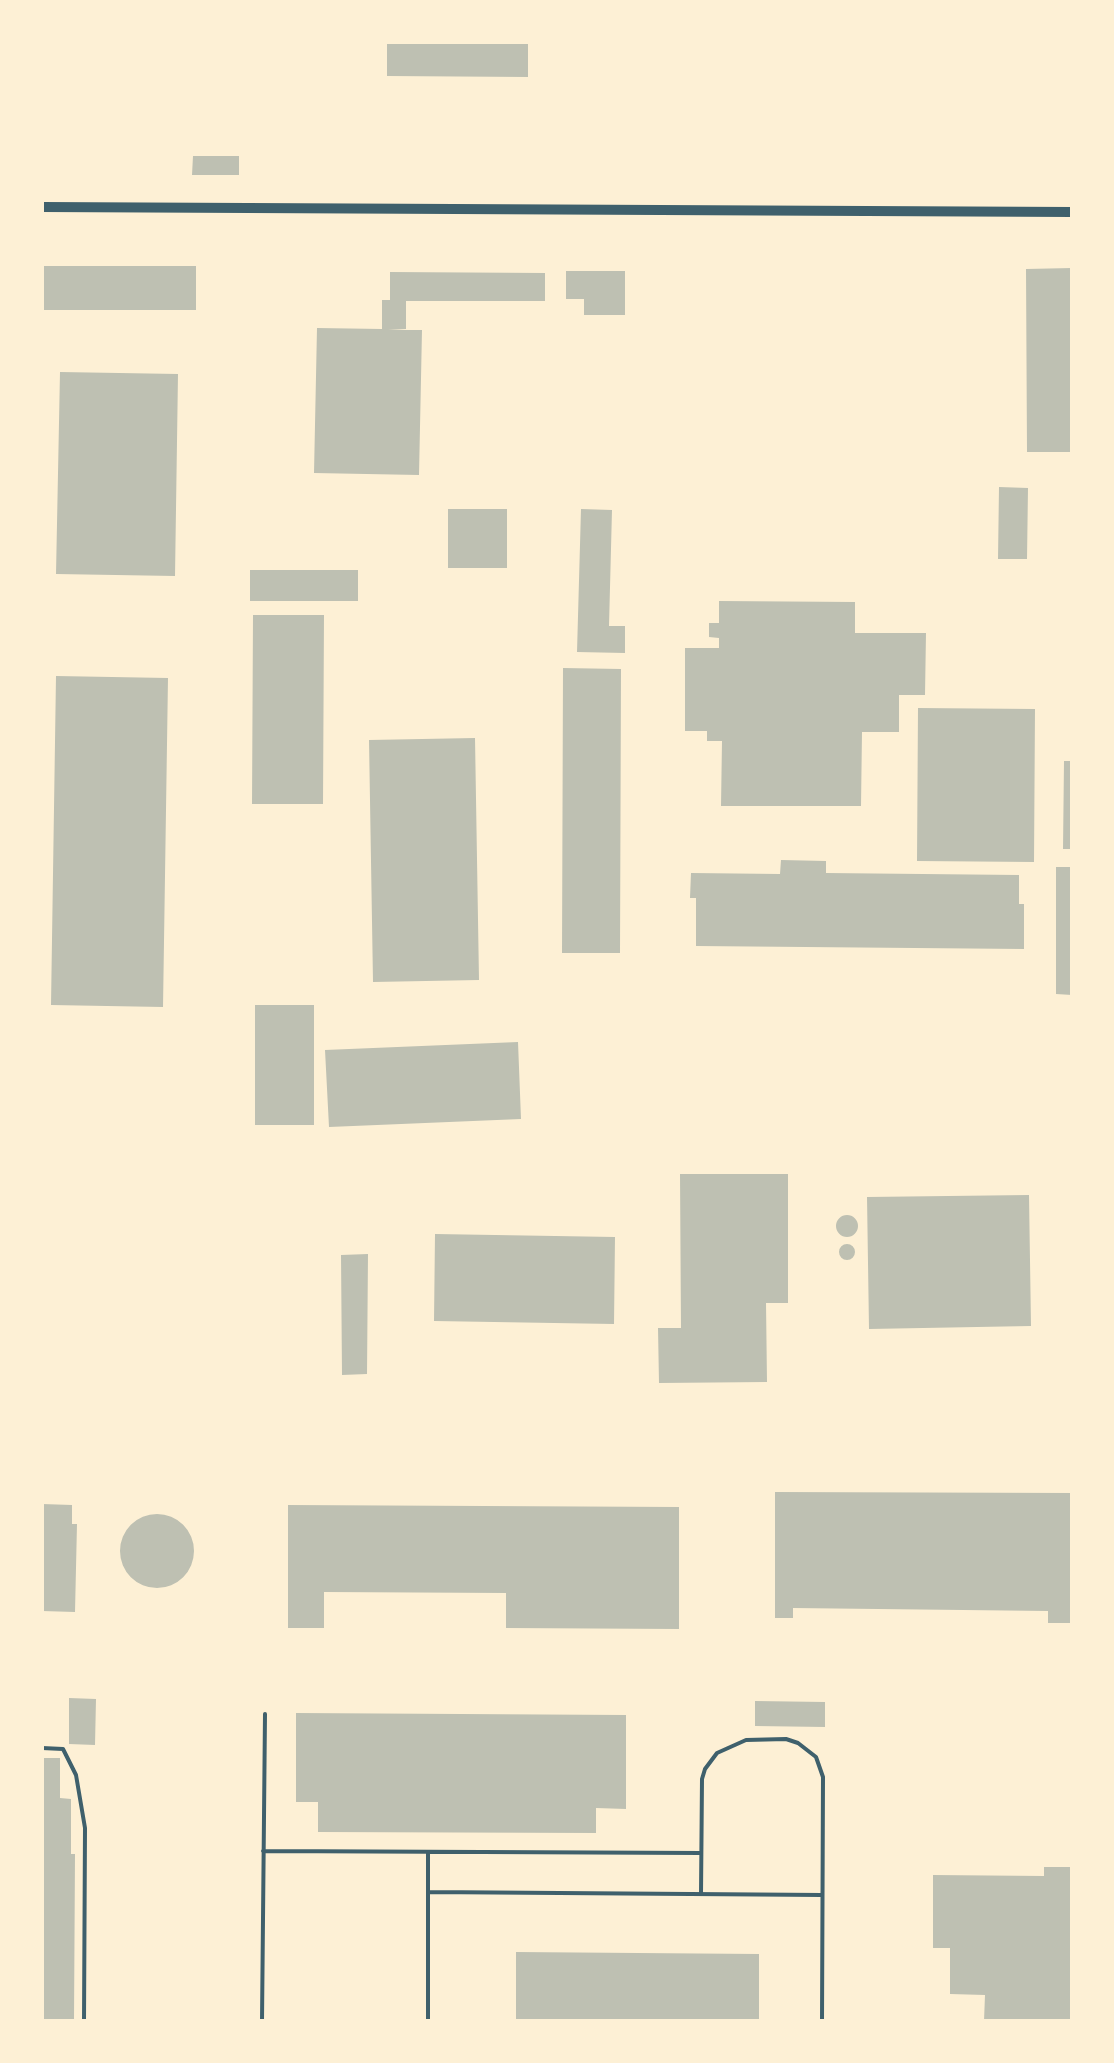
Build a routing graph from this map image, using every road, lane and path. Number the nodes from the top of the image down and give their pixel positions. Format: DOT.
graph roads {
  1 [pos="42,207"];
  2 [pos="1072,212"];
  3 [pos="265,1714"];
  4 [pos="42,1748"];
  5 [pos="263,1851"];
  6 [pos="428,1852"];
  7 [pos="701,1853"];
  8 [pos="428,1892"];
  9 [pos="701,1894"];
  10 [pos="822,1895"];
  11 [pos="84,2021"];
  12 [pos="262,2021"];
  13 [pos="428,2021"];
  14 [pos="822,2021"];
  1 -- 2 [label="street"];
  3 -- 5 [label="lane"];
  4 -- 11 [label="lane"];
  5 -- 6 [label="lane"];
  5 -- 12 [label="lane"];
  6 -- 7 [label="lane"];
  6 -- 8 [label="lane"];
  7 -- 9 [label="lane"];
  7 -- 10 [label="lane"];
  8 -- 9 [label="lane"];
  8 -- 13 [label="lane"];
  9 -- 10 [label="lane"];
  10 -- 14 [label="lane"];
}
